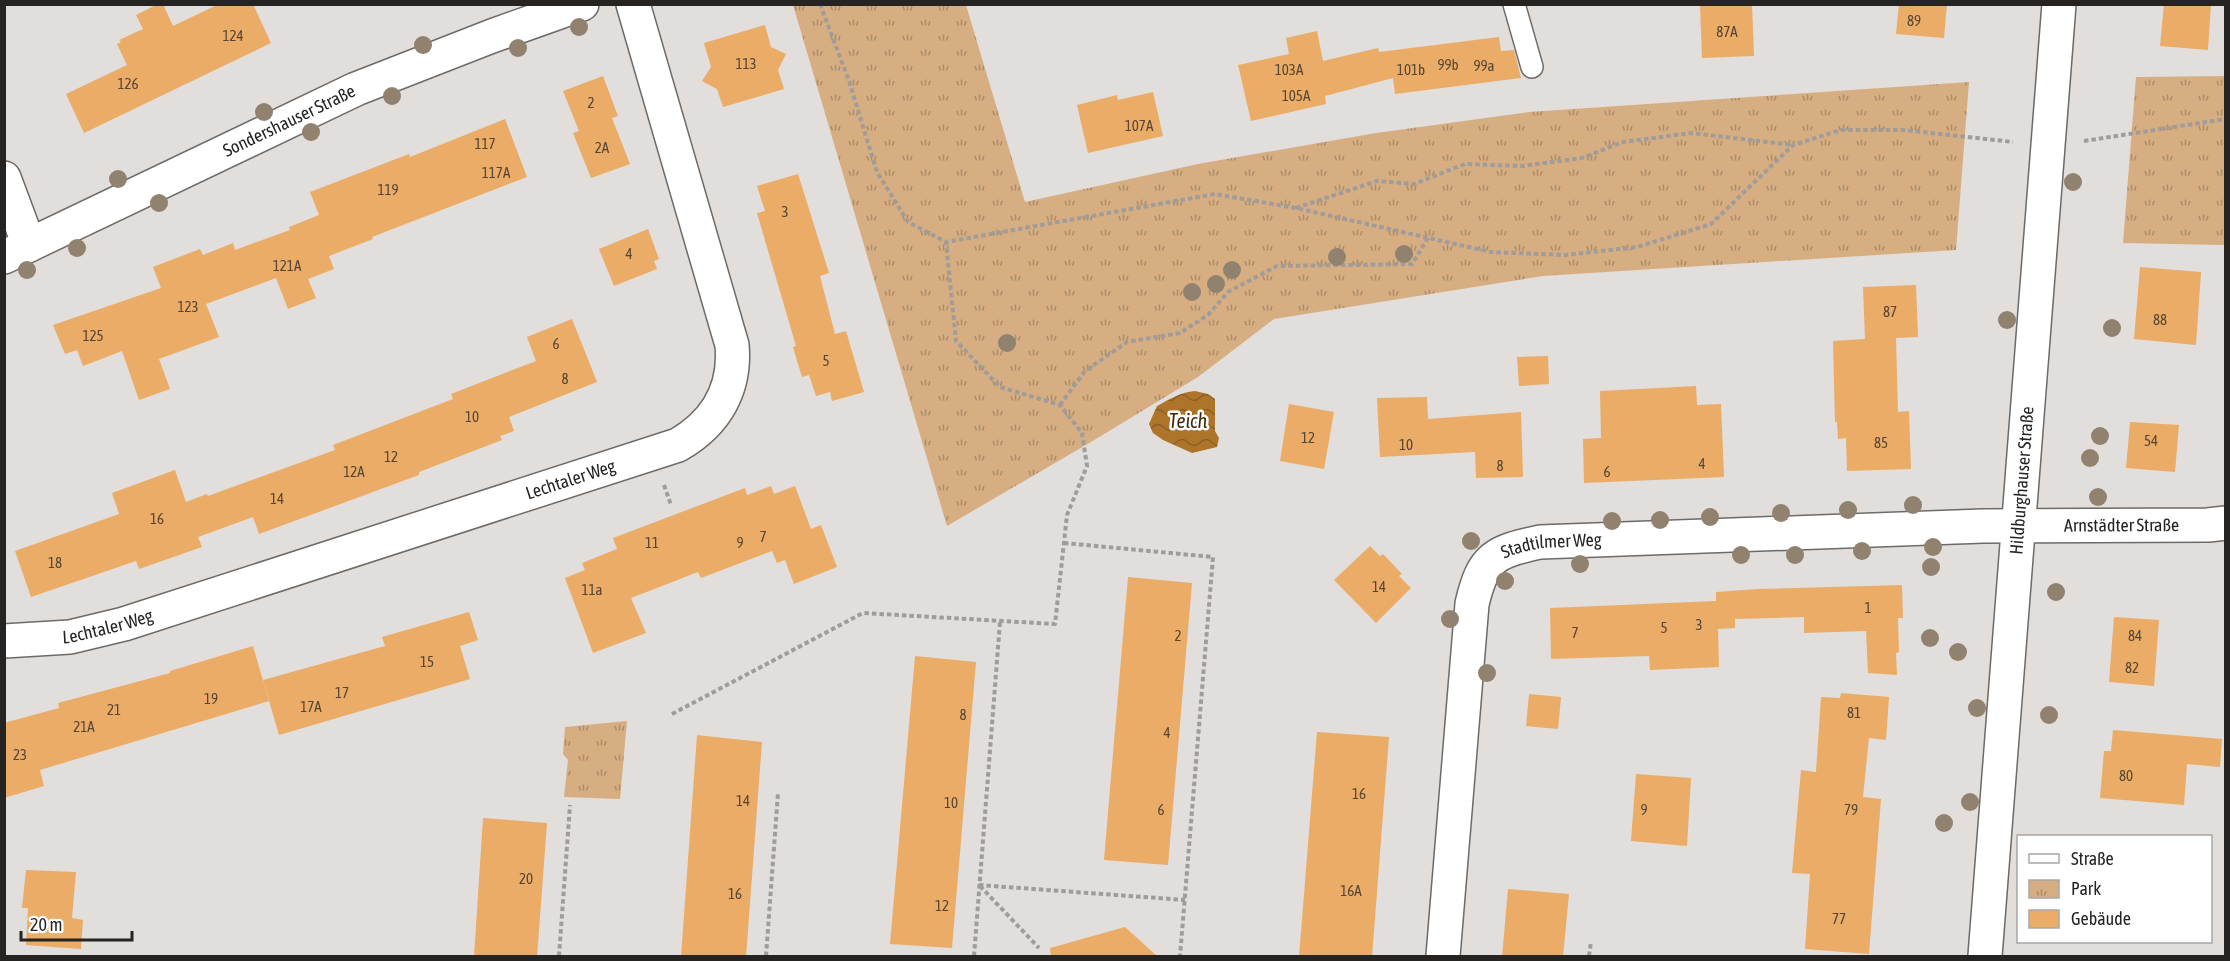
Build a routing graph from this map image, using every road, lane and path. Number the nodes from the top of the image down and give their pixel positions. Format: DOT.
graph roads {
  1 [pos="582,4"];
  2 [pos="633,4"];
  3 [pos="820,4"];
  4 [pos="1514,4"];
  5 [pos="2059,4"];
  6 [pos="1532,67"];
  7 [pos="2226,119"];
  8 [pos="2086,141"];
  9 [pos="2010,142"];
  10 [pos="1793,145"];
  11 [pos="4,178"];
  12 [pos="1296,208"];
  13 [pos="1428,238"];
  14 [pos="946,242"];
  15 [pos="17,251"];
  16 [pos="1060,405"];
  17 [pos="2226,523"];
  18 [pos="2018,525"];
  19 [pos="1064,543"];
  20 [pos="1000,622"];
  21 [pos="4,642"];
  22 [pos="672,714"];
  23 [pos="778,793"];
  24 [pos="570,805"];
  25 [pos="979,885"];
  26 [pos="1185,900"];
  27 [pos="1591,942"];
  28 [pos="1039,948"];
  29 [pos="559,957"];
  30 [pos="766,957"];
  31 [pos="974,957"];
  32 [pos="1180,957"];
  33 [pos="1443,957"];
  34 [pos="1589,957"];
  35 [pos="1985,957"];
  1 -- 15 [label="street, Sondershauser Straße"];
  2 -- 21 [label="street, Lechtaler Weg"];
  3 -- 14 [label="path"];
  4 -- 6 [label="lane"];
  5 -- 18 [label="street, Hildburghauser Straße"];
  7 -- 8 [label="path"];
  9 -- 10 [label="path"];
  10 -- 12 [label="path"];
  10 -- 13 [label="path"];
  11 -- 15 [label="street"];
  12 -- 13 [label="path"];
  12 -- 14 [label="path"];
  13 -- 16 [label="path"];
  14 -- 16 [label="path"];
  16 -- 19 [label="path"];
  17 -- 18 [label="street, Arnstädter Straße"];
  18 -- 33 [label="street, Stadtilmer Weg"];
  18 -- 35 [label="street, Hildburghauser Straße"];
  19 -- 20 [label="path"];
  19 -- 26 [label="path"];
  20 -- 22 [label="path"];
  20 -- 25 [label="path"];
  23 -- 30 [label="path"];
  24 -- 29 [label="path"];
  25 -- 26 [label="path"];
  25 -- 28 [label="path"];
  25 -- 31 [label="path"];
  26 -- 32 [label="path"];
  27 -- 34 [label="path"];
}
